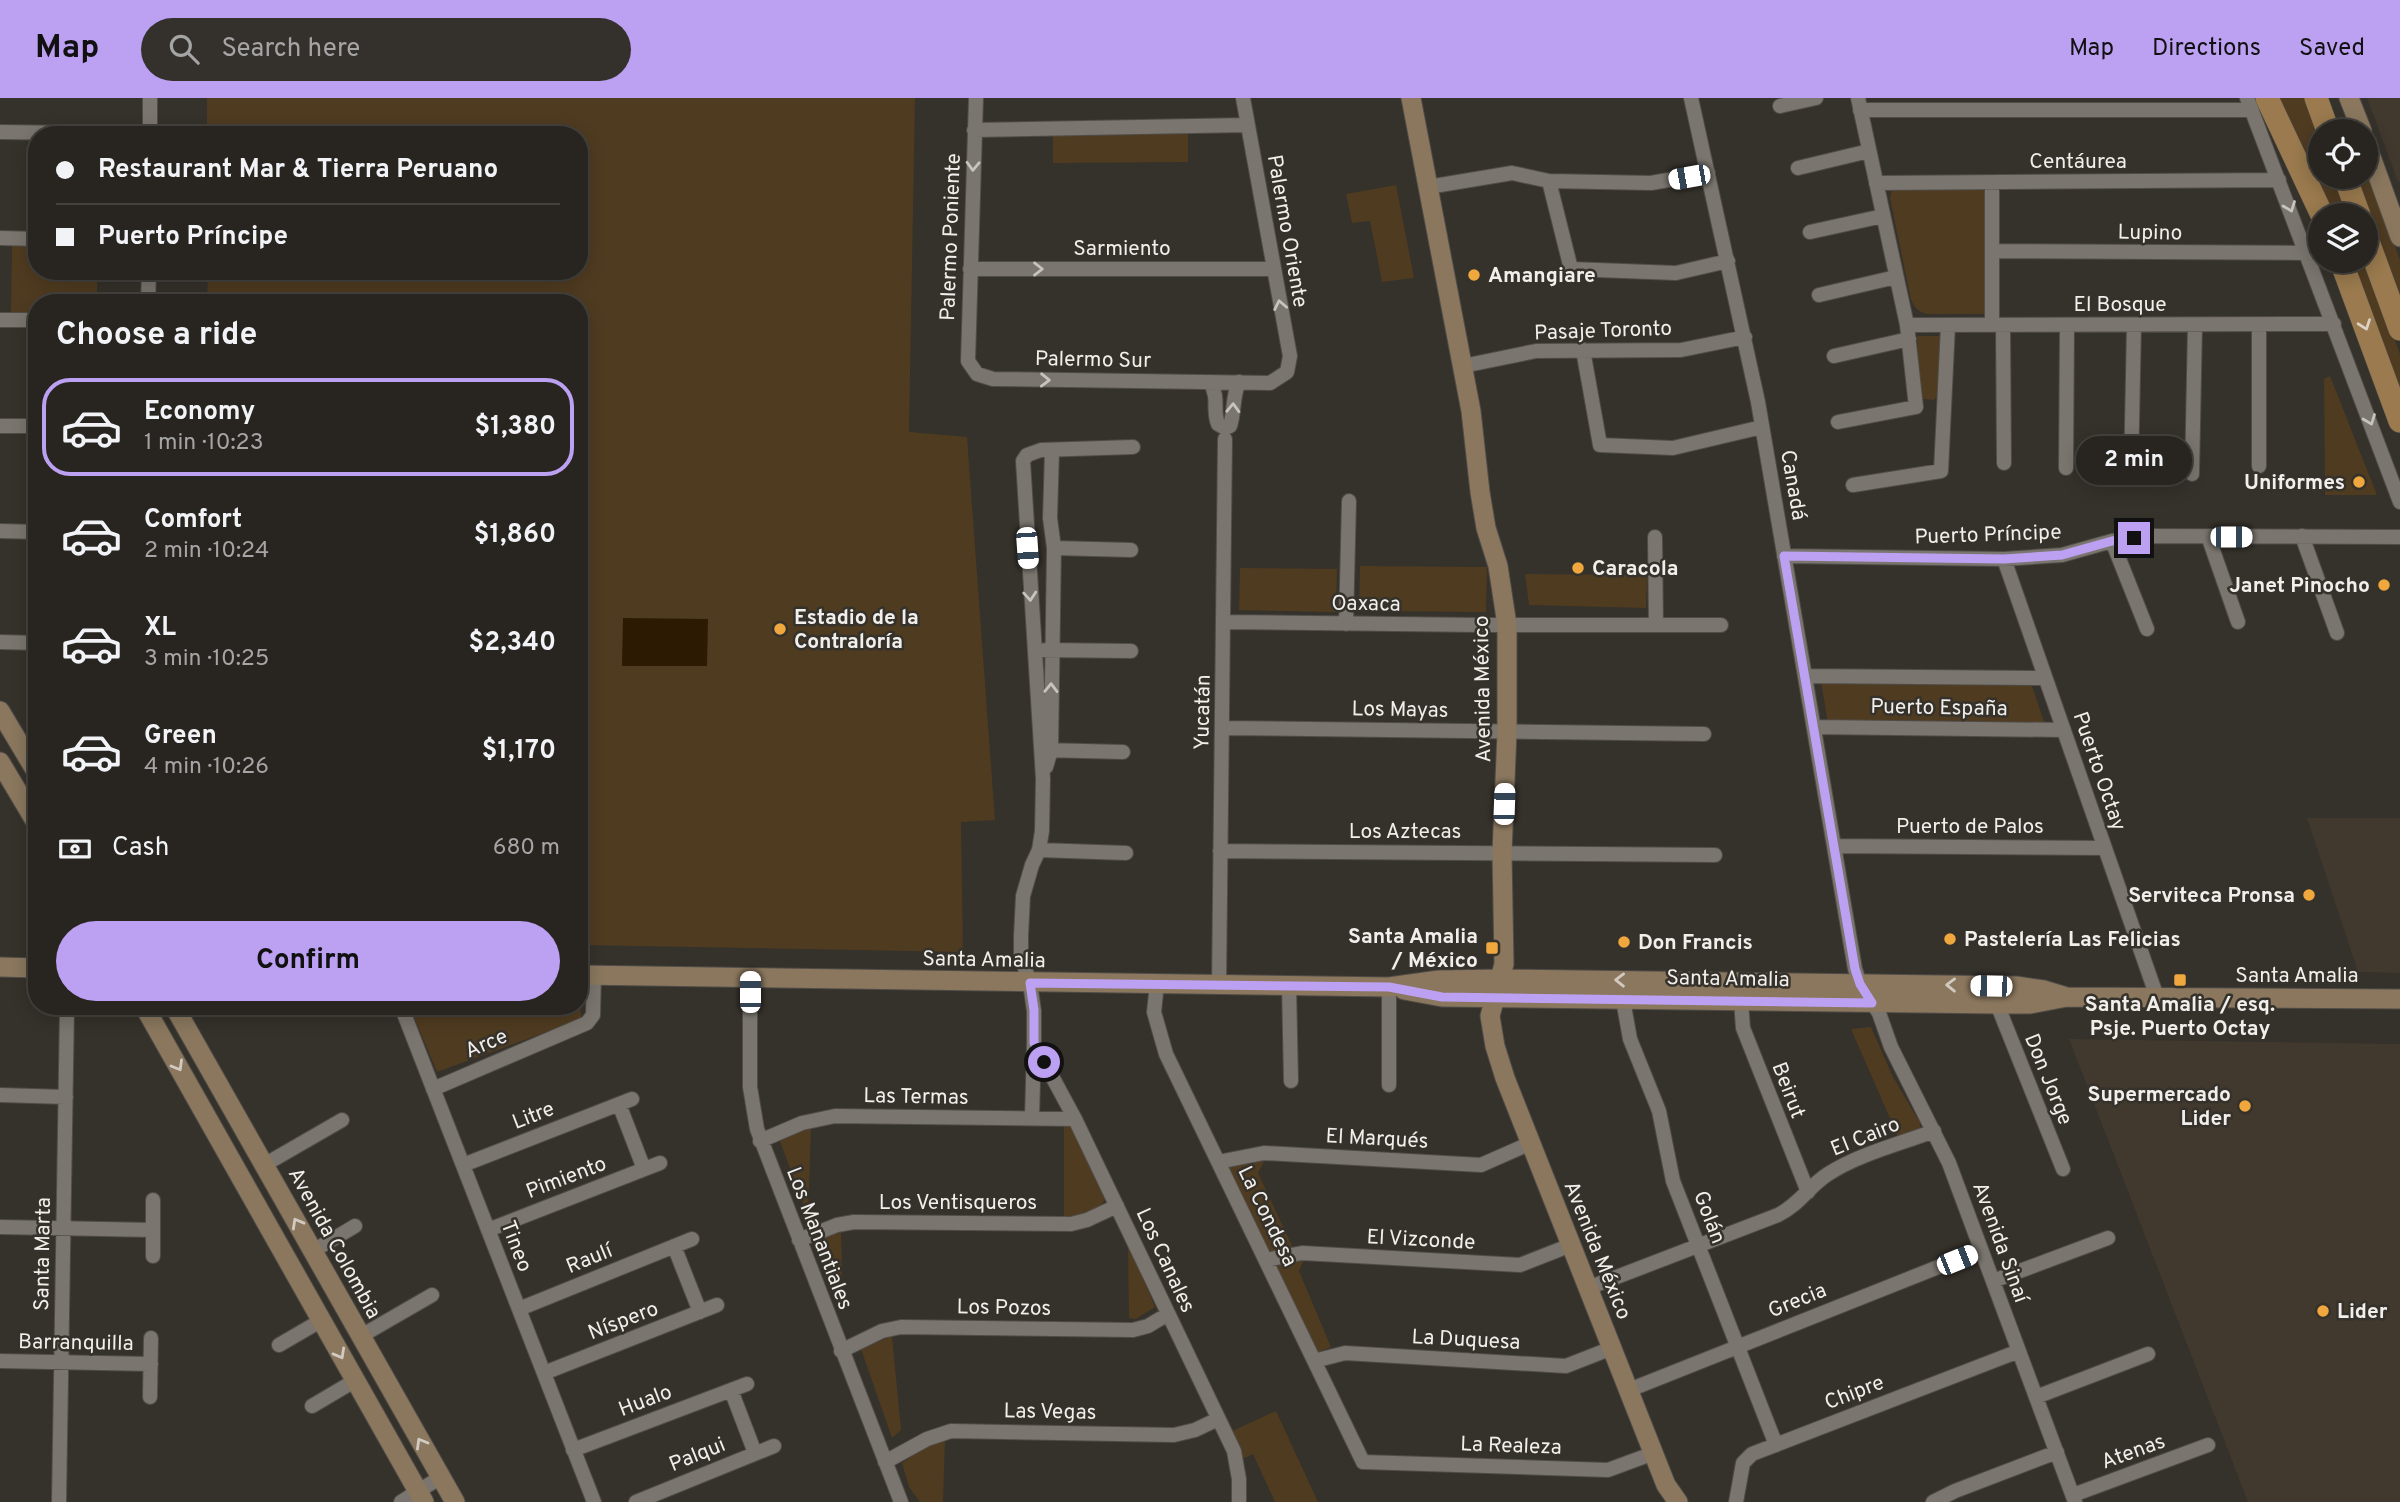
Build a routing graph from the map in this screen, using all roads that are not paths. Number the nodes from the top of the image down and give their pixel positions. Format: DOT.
graph roads {
  1 [pos="150,98"];
  2 [pos="976,98"];
  3 [pos="1243,98"];
  4 [pos="1411,98"];
  5 [pos="1691,98"];
  6 [pos="1816,98"];
  7 [pos="2316,98"];
  8 [pos="2349,98"];
  9 [pos="2255,102"];
  10 [pos="1859,104"];
  11 [pos="1780,106"];
  12 [pos="2324,119"];
  13 [pos="2357,119"];
  14 [pos="1248,125"];
  15 [pos="150,126"];
  16 [pos="974,130"];
  17 [pos="0,132"];
  18 [pos="28,132"];
  19 [pos="1869,151"];
  20 [pos="1798,168"];
  21 [pos="1708,173"];
  22 [pos="2378,177"];
  23 [pos="2279,180"];
  24 [pos="1549,181"];
  25 [pos="1876,183"];
  26 [pos="1992,183"];
  27 [pos="1428,187"];
  28 [pos="2315,203"];
  29 [pos="1883,216"];
  30 [pos="1810,232"];
  31 [pos="2400,237"];
  32 [pos="0,238"];
  33 [pos="28,239"];
  34 [pos="1993,251"];
  35 [pos="2308,254"];
  36 [pos="1728,261"];
  37 [pos="970,269"];
  38 [pos="1273,269"];
  39 [pos="2378,269"];
  40 [pos="2315,273"];
  41 [pos="2345,273"];
  42 [pos="1896,277"];
  43 [pos="1819,295"];
  44 [pos="0,320"];
  45 [pos="28,320"];
  46 [pos="2334,324"];
  47 [pos="1948,325"];
  48 [pos="1997,325"];
  49 [pos="2067,325"];
  50 [pos="2134,325"];
  51 [pos="2195,325"];
  52 [pos="2259,325"];
  53 [pos="2400,329"];
  54 [pos="1908,332"];
  55 [pos="1745,337"];
  56 [pos="1583,350"];
  57 [pos="1834,356"];
  58 [pos="1463,366"];
  59 [pos="1287,372"];
  60 [pos="977,374"];
  61 [pos="1210,382"];
  62 [pos="1238,382"];
  63 [pos="2400,421"];
  64 [pos="1838,422"];
  65 [pos="0,426"];
  66 [pos="28,426"];
  67 [pos="1762,428"];
  68 [pos="1225,439"];
  69 [pos="1133,447"];
  70 [pos="1052,451"];
  71 [pos="2004,463"];
  72 [pos="2259,466"];
  73 [pos="2066,468"];
  74 [pos="2131,474"];
  75 [pos="2192,474"];
  76 [pos="1853,485"];
  77 [pos="1349,501"];
  78 [pos="2400,502"];
  79 [pos="0,531"];
  80 [pos="28,532"];
  81 [pos="1655,537"];
  82 [pos="2208,537"];
  83 [pos="2302,537"];
  84 [pos="2400,537"];
  85 [pos="2112,541"];
  86 [pos="1054,548"];
  87 [pos="1131,550"];
  88 [pos="1784,556"];
  89 [pos="2004,559"];
  90 [pos="1224,622"];
  91 [pos="2238,622"];
  92 [pos="1346,625"];
  93 [pos="1507,625"];
  94 [pos="1656,625"];
  95 [pos="1721,625"];
  96 [pos="2147,629"];
  97 [pos="2337,633"];
  98 [pos="0,642"];
  99 [pos="28,643"];
  100 [pos="1051,650"];
  101 [pos="1034,651"];
  102 [pos="1131,651"];
  103 [pos="1805,676"];
  104 [pos="2045,678"];
  105 [pos="0,711"];
  106 [pos="1814,727"];
  107 [pos="1223,728"];
  108 [pos="2064,730"];
  109 [pos="1507,732"];
  110 [pos="1704,734"];
  111 [pos="1045,750"];
  112 [pos="1123,752"];
  113 [pos="28,758"];
  114 [pos="0,762"];
  115 [pos="28,809"];
  116 [pos="1834,846"];
  117 [pos="2105,848"];
  118 [pos="1039,850"];
  119 [pos="1220,851"];
  120 [pos="1126,853"];
  121 [pos="1502,853"];
  122 [pos="1715,855"];
  123 [pos="0,967"];
  124 [pos="28,968"];
  125 [pos="588,976"];
  126 [pos="750,978"];
  127 [pos="1501,979"];
  128 [pos="1030,983"];
  129 [pos="1157,984"];
  130 [pos="1860,984"];
  131 [pos="1219,985"];
  132 [pos="1289,986"];
  133 [pos="588,987"];
  134 [pos="1389,987"];
  135 [pos="2067,997"];
  136 [pos="2157,997"];
  137 [pos="1494,998"];
  138 [pos="2400,999"];
  139 [pos="1623,1000"];
  140 [pos="1741,1001"];
  141 [pos="1872,1003"];
  142 [pos="1997,1004"];
  143 [pos="67,1015"];
  144 [pos="149,1015"];
  145 [pos="179,1015"];
  146 [pos="404,1015"];
  147 [pos="1034,1043"];
  148 [pos="1291,1082"];
  149 [pos="1389,1085"];
  150 [pos="433,1089"];
  151 [pos="0,1096"];
  152 [pos="66,1097"];
  153 [pos="1032,1118"];
  154 [pos="1075,1119"];
  155 [pos="342,1120"];
  156 [pos="1934,1131"];
  157 [pos="760,1141"];
  158 [pos="1531,1143"];
  159 [pos="1218,1161"];
  160 [pos="660,1163"];
  161 [pos="264,1165"];
  162 [pos="463,1165"];
  163 [pos="644,1169"];
  164 [pos="2063,1169"];
  165 [pos="1808,1192"];
  166 [pos="153,1200"];
  167 [pos="1117,1206"];
  168 [pos="355,1226"];
  169 [pos="0,1227"];
  170 [pos="63,1228"];
  171 [pos="153,1230"];
  172 [pos="488,1230"];
  173 [pos="2108,1238"];
  174 [pos="692,1239"];
  175 [pos="799,1240"];
  176 [pos="1571,1245"];
  177 [pos="1699,1245"];
  178 [pos="674,1246"];
  179 [pos="1981,1250"];
  180 [pos="313,1251"];
  181 [pos="153,1256"];
  182 [pos="1266,1260"];
  183 [pos="1993,1281"];
  184 [pos="1588,1288"];
  185 [pos="432,1295"];
  186 [pos="717,1306"];
  187 [pos="519,1309"];
  188 [pos="700,1312"];
  189 [pos="1168,1314"];
  190 [pos="321,1320"];
  191 [pos="361,1336"];
  192 [pos="151,1338"];
  193 [pos="279,1345"];
  194 [pos="1738,1347"];
  195 [pos="1612,1348"];
  196 [pos="841,1351"];
  197 [pos="2019,1351"];
  198 [pos="2148,1354"];
  199 [pos="1314,1360"];
  200 [pos="0,1361"];
  201 [pos="61,1362"];
  202 [pos="151,1364"];
  203 [pos="544,1373"];
  204 [pos="355,1380"];
  205 [pos="747,1384"];
  206 [pos="731,1390"];
  207 [pos="1629,1390"];
  208 [pos="2036,1396"];
  209 [pos="150,1397"];
  210 [pos="312,1406"];
  211 [pos="1218,1419"];
  212 [pos="1776,1445"];
  213 [pos="2208,1445"];
  214 [pos="774,1446"];
  215 [pos="573,1450"];
  216 [pos="2057,1452"];
  217 [pos="755,1453"];
  218 [pos="1654,1453"];
  219 [pos="885,1462"];
  220 [pos="1363,1462"];
  221 [pos="441,1478"];
  222 [pos="421,1497"];
  223 [pos="2074,1499"];
  224 [pos="59,1502"];
  225 [pos="401,1502"];
  226 [pos="455,1502"];
  227 [pos="594,1502"];
  228 [pos="636,1502"];
  229 [pos="901,1502"];
  230 [pos="1238,1502"];
  231 [pos="1678,1502"];
  232 [pos="1737,1502"];
  233 [pos="1933,1502"];
  1 -- 15 [label="street"];
  2 -- 16 [label="street, Palermo Poniente"];
  3 -- 14 [label="street, Palermo Oriente"];
  4 -- 27 [label="street, Avenida México"];
  5 -- 21 [label="street, Canadá"];
  6 -- 11 [label="street"];
  7 -- 12 [label="main road"];
  8 -- 13 [label="street"];
  9 -- 10 [label="street"];
  9 -- 23 [label="street"];
  9 -- 28 [label="main road"];
  10 -- 19 [label="street"];
  14 -- 16 [label="street"];
  14 -- 38 [label="street, Palermo Oriente"];
  16 -- 37 [label="street, Palermo Poniente, one-way"];
  17 -- 18 [label="street"];
  19 -- 20 [label="street"];
  19 -- 25 [label="street"];
  21 -- 24 [label="street"];
  21 -- 36 [label="street, Canadá"];
  22 -- 31 [label="street"];
  23 -- 26 [label="street, Centáurea"];
  23 -- 35 [label="street, one-way"];
  24 -- 27 [label="street"];
  24 -- 36 [label="street"];
  25 -- 26 [label="street, Centáurea"];
  25 -- 29 [label="street"];
  26 -- 34 [label="street"];
  27 -- 58 [label="street, Avenida México"];
  29 -- 30 [label="street"];
  29 -- 42 [label="street"];
  32 -- 33 [label="street"];
  34 -- 35 [label="street, Lupino"];
  34 -- 48 [label="street"];
  36 -- 55 [label="street, Canadá"];
  37 -- 38 [label="street, Sarmiento, one-way"];
  37 -- 60 [label="street, Palermo Poniente"];
  59 -- 38 [label="street, Palermo Oriente, one-way"];
  39 -- 53 [label="main road"];
  40 -- 46 [label="street"];
  41 -- 63 [label="main road, one-way"];
  42 -- 43 [label="street"];
  42 -- 54 [label="street"];
  44 -- 45 [label="street"];
  46 -- 52 [label="street, El Bosque"];
  46 -- 78 [label="street, one-way"];
  47 -- 48 [label="street, El Bosque"];
  47 -- 54 [label="street, El Bosque"];
  47 -- 76 [label="street"];
  48 -- 49 [label="street, El Bosque"];
  48 -- 71 [label="street"];
  49 -- 50 [label="street, El Bosque"];
  49 -- 73 [label="street"];
  50 -- 51 [label="street, El Bosque"];
  50 -- 74 [label="street"];
  51 -- 52 [label="street, El Bosque"];
  51 -- 75 [label="street"];
  52 -- 72 [label="street"];
  54 -- 57 [label="street, El Bosque"];
  54 -- 64 [label="street"];
  55 -- 56 [label="street, Pasaje Toronto"];
  55 -- 67 [label="street, Canadá"];
  56 -- 58 [label="street, Pasaje Toronto"];
  56 -- 67 [label="street"];
  58 -- 93 [label="street, Avenida México"];
  59 -- 62 [label="street, Palermo Sur"];
  60 -- 61 [label="street, Palermo Sur, one-way"];
  61 -- 62 [label="street, Palermo Sur"];
  61 -- 62 [label="street, one-way"];
  65 -- 66 [label="street"];
  67 -- 88 [label="street, Canadá"];
  68 -- 90 [label="street, Yucatán"];
  69 -- 70 [label="street"];
  70 -- 86 [label="street"];
  70 -- 101 [label="street, one-way"];
  77 -- 92 [label="street"];
  79 -- 80 [label="street"];
  81 -- 94 [label="street"];
  82 -- 83 [label="street, Puerto Príncipe"];
  82 -- 85 [label="street, Puerto Príncipe"];
  82 -- 91 [label="street"];
  83 -- 84 [label="street, Puerto Príncipe"];
  83 -- 97 [label="street"];
  85 -- 89 [label="street, Puerto Príncipe"];
  85 -- 96 [label="street"];
  86 -- 87 [label="street"];
  86 -- 100 [label="street"];
  88 -- 89 [label="street, Puerto Príncipe"];
  88 -- 103 [label="street, Canadá"];
  89 -- 104 [label="street, Puerto Octay"];
  90 -- 92 [label="street, Oaxaca"];
  90 -- 107 [label="street, Yucatán"];
  92 -- 93 [label="street, Oaxaca"];
  93 -- 94 [label="street, Oaxaca"];
  93 -- 109 [label="street, Avenida México"];
  94 -- 95 [label="street, Oaxaca"];
  98 -- 99 [label="street"];
  100 -- 101 [label="street"];
  100 -- 102 [label="street"];
  111 -- 100 [label="street, one-way"];
  101 -- 111 [label="street"];
  103 -- 104 [label="street, Puerto España"];
  103 -- 106 [label="street, Canadá"];
  104 -- 108 [label="street, Puerto Octay"];
  105 -- 113 [label="street"];
  106 -- 108 [label="street, Puerto España"];
  106 -- 116 [label="street, Canadá"];
  107 -- 109 [label="street, Los Mayas"];
  107 -- 119 [label="street, Yucatán"];
  108 -- 117 [label="street, Puerto Octay"];
  109 -- 110 [label="street, Los Mayas"];
  109 -- 121 [label="street, Avenida México"];
  111 -- 112 [label="street"];
  111 -- 118 [label="street, Los Canales"];
  114 -- 115 [label="street"];
  116 -- 117 [label="street, Puerto de Palos"];
  116 -- 130 [label="street, Canadá"];
  117 -- 136 [label="street, Puerto Octay"];
  118 -- 120 [label="street"];
  118 -- 128 [label="street, Los Canales"];
  119 -- 121 [label="street, Los Aztecas"];
  119 -- 131 [label="street, Yucatán"];
  121 -- 122 [label="street, Los Aztecas"];
  121 -- 127 [label="street, Avenida México"];
  123 -- 124 [label="street"];
  125 -- 126 [label="street, Santa Amalia"];
  126 -- 128 [label="street, Santa Amalia"];
  126 -- 157 [label="street, Los Manantiales"];
  130 -- 127 [label="street, Santa Amalia, one-way"];
  127 -- 134 [label="street, Santa Amalia"];
  127 -- 137 [label="street, Avenida México"];
  128 -- 129 [label="street, Santa Amalia"];
  128 -- 147 [label="street, Los Canales"];
  129 -- 131 [label="street, Santa Amalia"];
  129 -- 159 [label="street, La Condesa"];
  135 -- 130 [label="street, Santa Amalia, one-way"];
  130 -- 141 [label="street, Canadá"];
  131 -- 132 [label="street, Santa Amalia"];
  132 -- 134 [label="street, Santa Amalia"];
  132 -- 148 [label="street"];
  133 -- 150 [label="street, Arce"];
  134 -- 137 [label="street, Santa Amalia"];
  134 -- 149 [label="street"];
  135 -- 136 [label="street, Santa Amalia"];
  135 -- 142 [label="street, Santa Amalia"];
  136 -- 138 [label="street, Santa Amalia"];
  137 -- 139 [label="street, Santa Amalia"];
  137 -- 158 [label="street, Avenida México"];
  139 -- 140 [label="street, Santa Amalia"];
  139 -- 177 [label="street, Golán"];
  140 -- 141 [label="street, Santa Amalia"];
  140 -- 165 [label="street, Beirut"];
  141 -- 142 [label="street, Santa Amalia"];
  141 -- 156 [label="street, Avenida Sinaí"];
  142 -- 164 [label="street, Don Jorge"];
  143 -- 152 [label="street, Santa Marta"];
  144 -- 190 [label="street, one-way"];
  145 -- 161 [label="street, Avenida Colombia"];
  146 -- 150 [label="street, Tineo"];
  147 -- 153 [label="street, Los Canales"];
  147 -- 154 [label="street, Los Canales"];
  150 -- 162 [label="street, Tineo"];
  151 -- 152 [label="street"];
  152 -- 170 [label="street, Santa Marta"];
  153 -- 154 [label="street, Las Termas"];
  153 -- 157 [label="street, Las Termas"];
  154 -- 167 [label="street, Los Canales"];
  155 -- 161 [label="street"];
  156 -- 165 [label="street, El Cairo"];
  156 -- 179 [label="street, Avenida Sinaí"];
  157 -- 175 [label="street, Los Manantiales"];
  158 -- 159 [label="street, El Marqués"];
  158 -- 176 [label="street, Avenida México"];
  159 -- 182 [label="street, La Condesa"];
  160 -- 163 [label="street, Pimiento"];
  180 -- 161 [label="street, Avenida Colombia, one-way"];
  162 -- 163 [label="street, Litre"];
  162 -- 172 [label="street, Tineo"];
  163 -- 172 [label="street, Pimiento"];
  165 -- 177 [label="street, El Cairo"];
  166 -- 171 [label="street"];
  167 -- 175 [label="street, Los Ventisqueros"];
  167 -- 189 [label="street, Los Canales"];
  168 -- 180 [label="street"];
  169 -- 170 [label="street"];
  170 -- 171 [label="street"];
  170 -- 201 [label="street, Santa Marta"];
  171 -- 181 [label="street"];
  172 -- 187 [label="street, Tineo"];
  173 -- 183 [label="street"];
  174 -- 178 [label="street, Raulí"];
  175 -- 196 [label="street, Los Manantiales"];
  176 -- 182 [label="street, El Vizconde"];
  176 -- 184 [label="street, Avenida México"];
  177 -- 184 [label="street, El Cairo"];
  177 -- 194 [label="street, Golán"];
  178 -- 187 [label="street, Raulí"];
  178 -- 188 [label="street"];
  179 -- 183 [label="street, Avenida Sinaí"];
  179 -- 194 [label="street, Grecia"];
  180 -- 191 [label="street, Avenida Colombia"];
  182 -- 199 [label="street, La Condesa"];
  183 -- 197 [label="street, Avenida Sinaí"];
  184 -- 195 [label="street, Avenida México"];
  185 -- 191 [label="street"];
  186 -- 188 [label="street, Níspero"];
  187 -- 203 [label="street, Tineo"];
  188 -- 203 [label="street, Níspero"];
  189 -- 196 [label="street, Los Pozos"];
  189 -- 211 [label="street, Los Canales"];
  190 -- 193 [label="street"];
  190 -- 204 [label="street, one-way"];
  221 -- 191 [label="street, Avenida Colombia, one-way"];
  192 -- 202 [label="street, Barranquilla"];
  194 -- 207 [label="street, Grecia"];
  194 -- 212 [label="street, Golán"];
  195 -- 199 [label="street, La Duquesa"];
  195 -- 207 [label="street, Avenida México"];
  196 -- 219 [label="street, Los Manantiales"];
  197 -- 208 [label="street, Avenida Sinaí"];
  197 -- 212 [label="street, Chipre"];
  198 -- 208 [label="street"];
  199 -- 220 [label="street, La Condesa"];
  200 -- 201 [label="street, Barranquilla"];
  201 -- 202 [label="street, Barranquilla"];
  201 -- 224 [label="street, Santa Marta"];
  202 -- 209 [label="street, Barranquilla"];
  203 -- 215 [label="street, Tineo"];
  204 -- 210 [label="street"];
  204 -- 222 [label="street"];
  205 -- 206 [label="street, Hualo"];
  206 -- 215 [label="street, Hualo"];
  206 -- 217 [label="street"];
  207 -- 218 [label="street, Avenida México"];
  208 -- 216 [label="street, Avenida Sinaí"];
  211 -- 219 [label="street, Las Vegas"];
  211 -- 230 [label="street, Los Canales"];
  212 -- 232 [label="street, Chipre"];
  213 -- 223 [label="street, Atenas"];
  214 -- 217 [label="street, Palqui"];
  215 -- 227 [label="street, Tineo"];
  216 -- 223 [label="street, Avenida Sinaí"];
  216 -- 233 [label="street"];
  217 -- 228 [label="street, Palqui"];
  218 -- 220 [label="street, La Realeza"];
  218 -- 231 [label="street, Avenida México"];
  219 -- 229 [label="street, Los Manantiales"];
  221 -- 222 [label="street"];
  221 -- 226 [label="street, Avenida Colombia"];
  222 -- 225 [label="street"];
}
